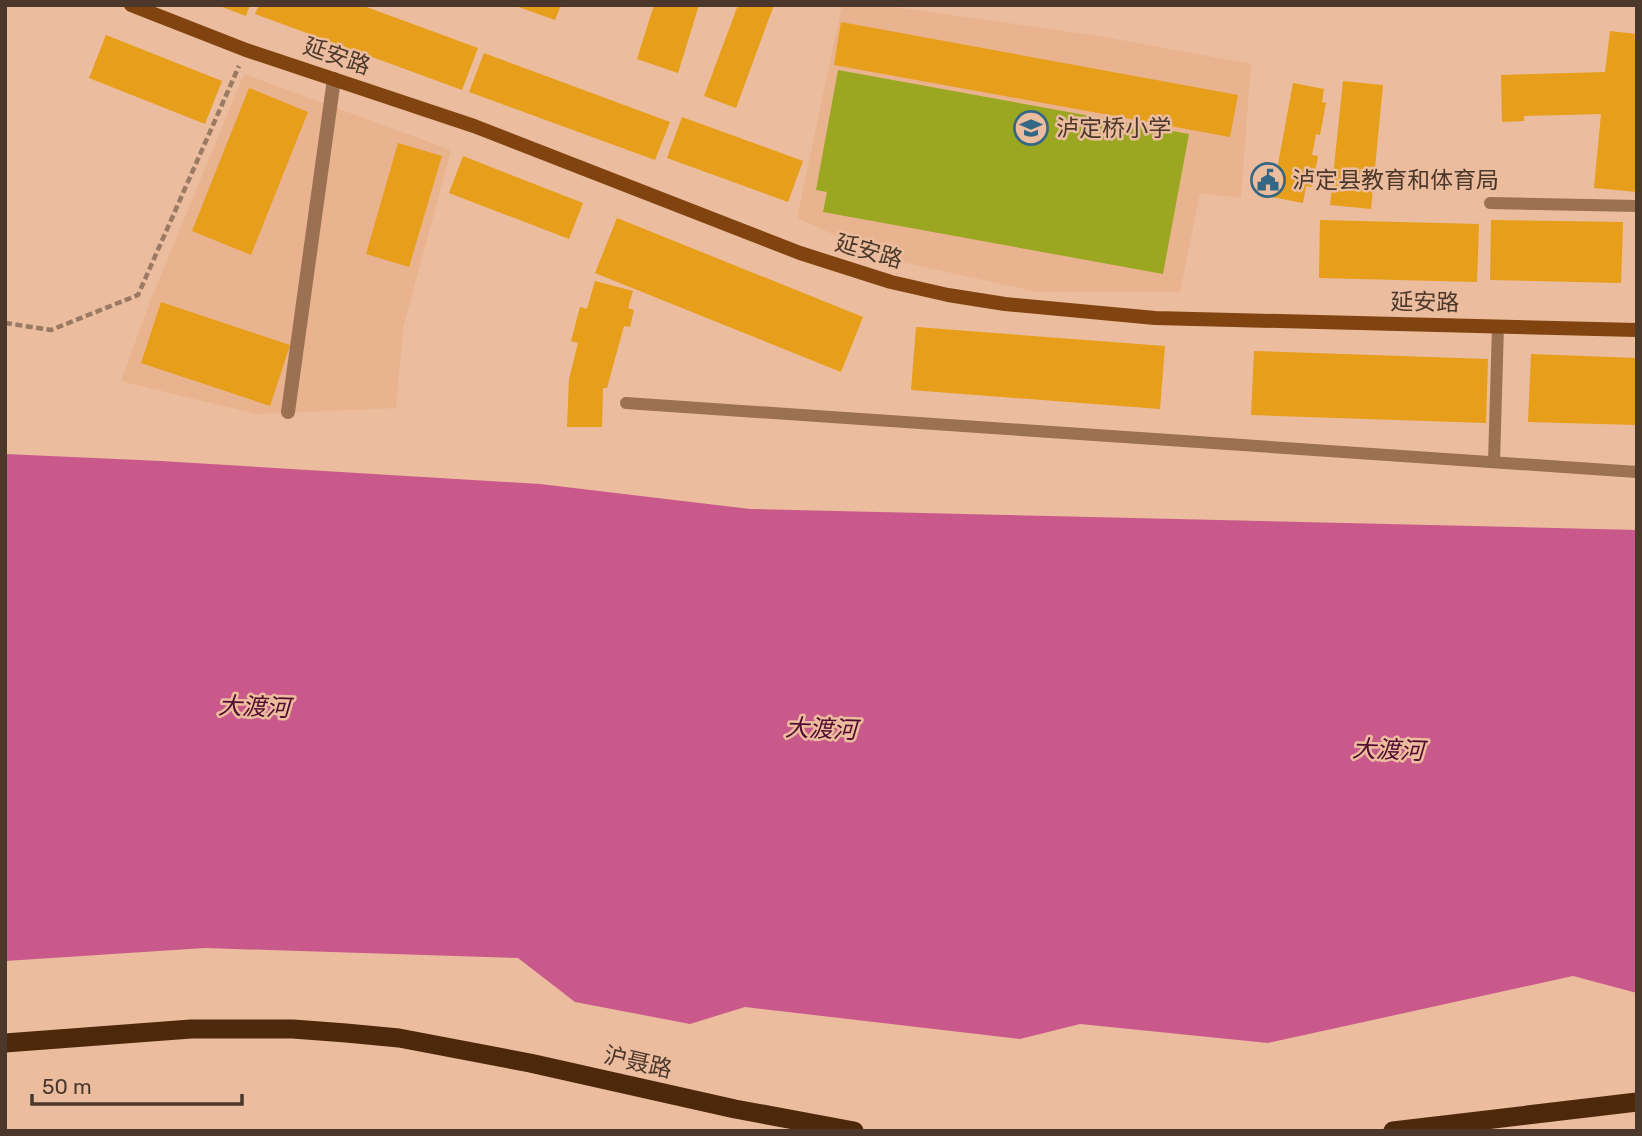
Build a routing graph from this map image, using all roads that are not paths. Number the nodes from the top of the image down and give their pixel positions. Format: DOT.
graph roads {
  1 [pos="131,5"];
  2 [pos="334,79"];
  3 [pos="1490,203"];
  4 [pos="1637,206"];
  5 [pos="1498,326"];
  6 [pos="1637,330"];
  7 [pos="626,403"];
  8 [pos="288,412"];
  9 [pos="1494,462"];
  10 [pos="1637,472"];
  11 [pos="5,1043"];
  12 [pos="1637,1102"];
  13 [pos="853,1131"];
  14 [pos="1393,1131"];
  1 -- 2 [label="main road, 延安路"];
  2 -- 5 [label="main road, 延安路"];
  2 -- 8 [label="street"];
  3 -- 4 [label="lane"];
  5 -- 6 [label="main road, 延安路"];
  5 -- 9 [label="lane"];
  7 -- 9 [label="lane"];
  9 -- 10 [label="lane"];
  11 -- 13 [label="highway, 沪聂路"];
  12 -- 14 [label="highway"];
}
